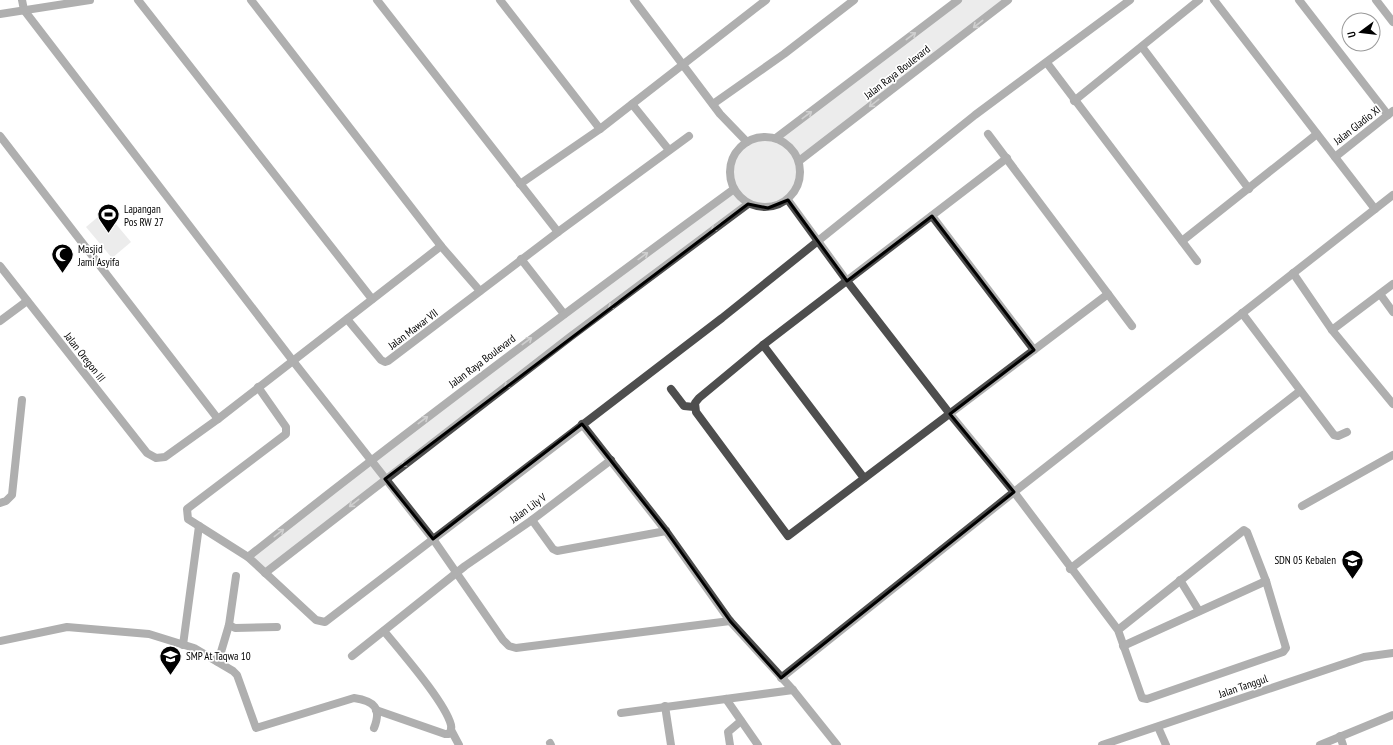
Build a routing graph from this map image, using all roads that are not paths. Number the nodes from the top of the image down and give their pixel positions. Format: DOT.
graph roads {
  1 [pos="22,0"];
  2 [pos="90,0"];
  3 [pos="138,0"];
  4 [pos="251,0"];
  5 [pos="377,0"];
  6 [pos="500,0"];
  7 [pos="634,0"];
  8 [pos="765,0"];
  9 [pos="854,0"];
  10 [pos="958,0"];
  11 [pos="1008,0"];
  12 [pos="1130,0"];
  13 [pos="1199,0"];
  14 [pos="1214,0"];
  15 [pos="1299,0"];
  16 [pos="1376,0"];
  17 [pos="24,10"];
  18 [pos="0,14"];
  19 [pos="1393,22"];
  20 [pos="1142,47"];
  21 [pos="1047,63"];
  22 [pos="683,64"];
  23 [pos="1074,101"];
  24 [pos="632,104"];
  25 [pos="713,104"];
  26 [pos="1390,113"];
  27 [pos="600,129"];
  28 [pos="988,134"];
  29 [pos="1318,134"];
  30 [pos="0,136"];
  31 [pos="689,136"];
  32 [pos="776,138"];
  33 [pos="747,142"];
  34 [pos="669,150"];
  35 [pos="1335,157"];
  36 [pos="1007,158"];
  37 [pos="799,161"];
  38 [pos="520,184"];
  39 [pos="734,189"];
  40 [pos="1249,189"];
  41 [pos="1393,195"];
  42 [pos="788,200"];
  43 [pos="748,204"];
  44 [pos="1375,209"];
  45 [pos="932,216"];
  46 [pos="558,232"];
  47 [pos="819,241"];
  48 [pos="1182,241"];
  49 [pos="441,246"];
  50 [pos="521,259"];
  51 [pos="1197,261"];
  52 [pos="0,266"];
  53 [pos="1293,273"];
  54 [pos="847,281"];
  55 [pos="1393,284"];
  56 [pos="480,291"];
  57 [pos="1108,294"];
  58 [pos="1380,294"];
  59 [pos="372,298"];
  60 [pos="27,301"];
  61 [pos="1393,312"];
  62 [pos="1242,313"];
  63 [pos="564,314"];
  64 [pos="347,319"];
  65 [pos="0,321"];
  66 [pos="1132,326"];
  67 [pos="1332,330"];
  68 [pos="763,345"];
  69 [pos="1034,350"];
  70 [pos="292,361"];
  71 [pos="258,387"];
  72 [pos="671,390"];
  73 [pos="1300,391"];
  74 [pos="22,400"];
  75 [pos="1393,404"];
  76 [pos="694,408"];
  77 [pos="950,414"];
  78 [pos="218,419"];
  79 [pos="582,424"];
  80 [pos="1347,432"];
  81 [pos="1393,455"];
  82 [pos="370,460"];
  83 [pos="611,460"];
  84 [pos="864,478"];
  85 [pos="385,479"];
  86 [pos="1014,492"];
  87 [pos="0,503"];
  88 [pos="1302,506"];
  89 [pos="532,520"];
  90 [pos="199,526"];
  91 [pos="666,530"];
  92 [pos="433,539"];
  93 [pos="248,557"];
  94 [pos="1070,569"];
  95 [pos="265,573"];
  96 [pos="457,573"];
  97 [pos="236,576"];
  98 [pos="1180,580"];
  99 [pos="1266,581"];
  100 [pos="1199,611"];
  101 [pos="730,621"];
  102 [pos="229,625"];
  103 [pos="277,627"];
  104 [pos="1118,630"];
  105 [pos="384,631"];
  106 [pos="0,641"];
  107 [pos="183,645"];
  108 [pos="1123,646"];
  109 [pos="1393,654"];
  110 [pos="352,656"];
  111 [pos="218,662"];
  112 [pos="781,678"];
  113 [pos="793,690"];
  114 [pos="726,699"];
  115 [pos="665,706"];
  116 [pos="376,710"];
  117 [pos="622,713"];
  118 [pos="1393,715"];
  119 [pos="741,721"];
  120 [pos="1158,726"];
  121 [pos="374,728"];
  122 [pos="451,730"];
  123 [pos="1340,736"];
  124 [pos="459,745"];
  125 [pos="671,745"];
  126 [pos="730,745"];
  127 [pos="758,745"];
  128 [pos="837,745"];
  129 [pos="1102,745"];
  130 [pos="1166,745"];
  131 [pos="1320,745"];
  132 [pos="1343,745"];
  1 -- 17 [label="street"];
  2 -- 17 [label="street"];
  3 -- 59 [label="street"];
  4 -- 49 [label="street"];
  5 -- 38 [label="street"];
  6 -- 27 [label="street"];
  7 -- 22 [label="street"];
  8 -- 22 [label="street"];
  9 -- 25 [label="street"];
  32 -- 10 [label="street, Jalan Raya Boulevard, one-way"];
  11 -- 37 [label="street, Jalan Raya Boulevard, one-way"];
  12 -- 21 [label="street"];
  13 -- 20 [label="street"];
  14 -- 29 [label="street"];
  15 -- 26 [label="street"];
  16 -- 19 [label="street"];
  17 -- 18 [label="street"];
  17 -- 70 [label="street"];
  20 -- 23 [label="street"];
  20 -- 40 [label="street"];
  21 -- 23 [label="street"];
  21 -- 47 [label="street"];
  22 -- 24 [label="street"];
  22 -- 25 [label="street"];
  23 -- 48 [label="street"];
  24 -- 27 [label="street"];
  24 -- 34 [label="street"];
  25 -- 33 [label="street"];
  26 -- 35 [label="street, Jalan Gladio XI"];
  27 -- 38 [label="street"];
  28 -- 36 [label="street"];
  29 -- 35 [label="street"];
  29 -- 40 [label="street"];
  30 -- 78 [label="street"];
  31 -- 34 [label="street"];
  32 -- 33 [label="street"];
  32 -- 37 [label="street"];
  33 -- 39 [label="street"];
  34 -- 46 [label="street"];
  35 -- 44 [label="street"];
  36 -- 45 [label="street"];
  36 -- 57 [label="street"];
  37 -- 42 [label="street"];
  38 -- 46 [label="street"];
  39 -- 43 [label="street"];
  63 -- 39 [label="street, Jalan Raya Boulevard, one-way"];
  40 -- 48 [label="street"];
  41 -- 44 [label="street"];
  42 -- 43 [label="street"];
  42 -- 47 [label="street"];
  43 -- 85 [label="street, one-way"];
  44 -- 53 [label="street"];
  45 -- 54 [label="street"];
  45 -- 69 [label="street"];
  46 -- 50 [label="street"];
  47 -- 54 [label="street"];
  47 -- 79 [label="street"];
  48 -- 51 [label="street"];
  49 -- 56 [label="street"];
  49 -- 59 [label="street"];
  50 -- 56 [label="street"];
  50 -- 63 [label="street"];
  52 -- 60 [label="street, Jalan Oregon III"];
  53 -- 62 [label="street"];
  53 -- 67 [label="street"];
  54 -- 68 [label="street"];
  54 -- 77 [label="street"];
  55 -- 58 [label="street"];
  56 -- 64 [label="street, Jalan Mawar VII"];
  57 -- 66 [label="street"];
  57 -- 69 [label="street"];
  58 -- 61 [label="street"];
  58 -- 67 [label="street"];
  59 -- 64 [label="street"];
  60 -- 65 [label="street"];
  60 -- 78 [label="street, Jalan Oregon III"];
  62 -- 73 [label="street"];
  62 -- 86 [label="street"];
  82 -- 63 [label="street, Jalan Raya Boulevard, one-way"];
  64 -- 70 [label="street"];
  67 -- 75 [label="street"];
  68 -- 76 [label="street"];
  68 -- 84 [label="street"];
  69 -- 77 [label="street"];
  70 -- 71 [label="street"];
  70 -- 82 [label="street"];
  71 -- 78 [label="street"];
  71 -- 90 [label="street"];
  72 -- 76 [label="street"];
  73 -- 80 [label="street"];
  73 -- 94 [label="street"];
  74 -- 87 [label="street"];
  76 -- 84 [label="street"];
  77 -- 84 [label="street"];
  77 -- 86 [label="street"];
  79 -- 83 [label="street"];
  79 -- 92 [label="street"];
  81 -- 88 [label="street"];
  82 -- 85 [label="street"];
  93 -- 82 [label="street, Jalan Raya Boulevard, one-way"];
  83 -- 89 [label="street, Jalan Lily V"];
  83 -- 91 [label="street"];
  85 -- 92 [label="street"];
  85 -- 95 [label="street, one-way"];
  86 -- 94 [label="street"];
  86 -- 112 [label="street"];
  89 -- 91 [label="street"];
  89 -- 96 [label="street, Jalan Lily V"];
  90 -- 93 [label="street"];
  90 -- 107 [label="street"];
  91 -- 101 [label="street"];
  92 -- 95 [label="street"];
  92 -- 96 [label="street"];
  93 -- 95 [label="street"];
  94 -- 104 [label="street"];
  96 -- 101 [label="street"];
  96 -- 105 [label="street, Jalan Lily V"];
  97 -- 102 [label="street"];
  98 -- 99 [label="street"];
  98 -- 100 [label="street"];
  98 -- 104 [label="street"];
  99 -- 100 [label="street"];
  99 -- 108 [label="street"];
  100 -- 108 [label="street"];
  101 -- 112 [label="street"];
  102 -- 103 [label="street"];
  102 -- 111 [label="street"];
  104 -- 108 [label="street"];
  105 -- 110 [label="street, Jalan Lily V"];
  105 -- 122 [label="street"];
  106 -- 107 [label="street"];
  107 -- 111 [label="street"];
  109 -- 120 [label="street, Jalan Tanggul"];
  111 -- 116 [label="street"];
  112 -- 113 [label="street"];
  113 -- 114 [label="street"];
  113 -- 128 [label="street"];
  114 -- 115 [label="street"];
  114 -- 119 [label="street"];
  115 -- 117 [label="street"];
  115 -- 125 [label="street"];
  116 -- 121 [label="street"];
  116 -- 122 [label="street"];
  118 -- 123 [label="street"];
  119 -- 126 [label="street"];
  119 -- 127 [label="street"];
  120 -- 129 [label="street, Jalan Tanggul"];
  120 -- 130 [label="street"];
  122 -- 124 [label="street"];
  123 -- 131 [label="street"];
  123 -- 132 [label="street"];
}
